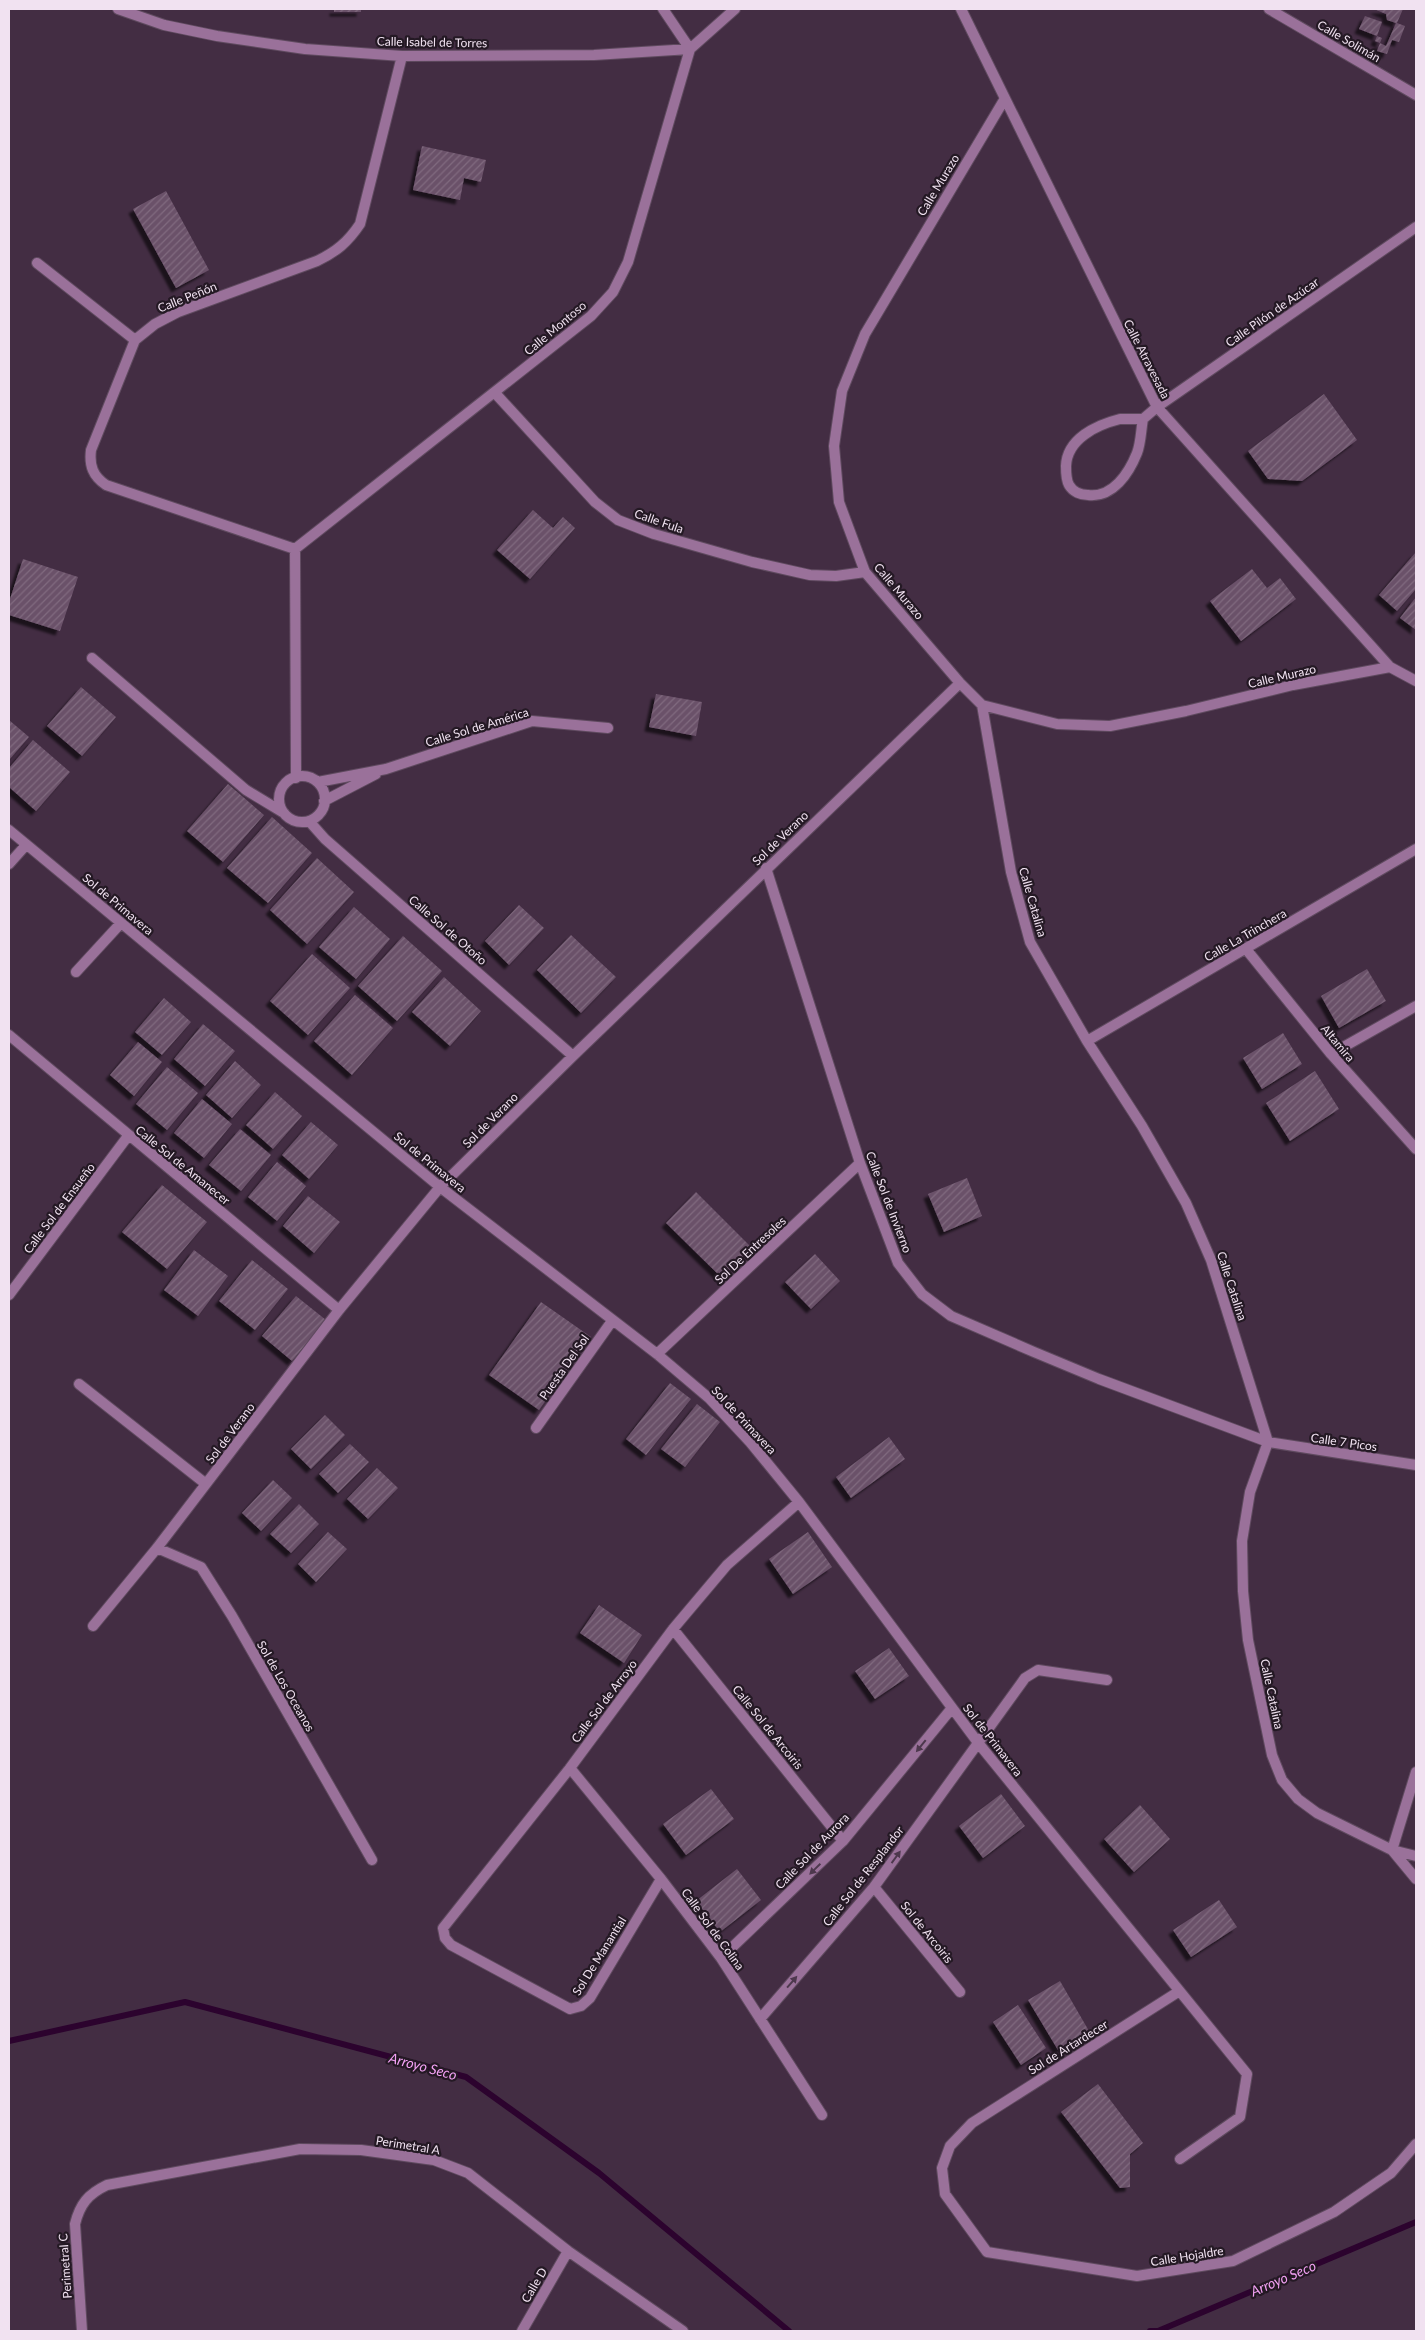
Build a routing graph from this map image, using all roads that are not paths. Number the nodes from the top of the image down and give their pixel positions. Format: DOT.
graph roads {
  1 [pos="118,9"];
  2 [pos="663,9"];
  3 [pos="735,9"];
  4 [pos="960,9"];
  5 [pos="1269,9"];
  6 [pos="690,49"];
  7 [pos="402,56"];
  8 [pos="1416,95"];
  9 [pos="1004,100"];
  10 [pos="1416,228"];
  11 [pos="37,263"];
  12 [pos="134,340"];
  13 [pos="495,393"];
  14 [pos="1157,407"];
  15 [pos="1143,419"];
  16 [pos="294,549"];
  17 [pos="865,572"];
  18 [pos="92,658"];
  19 [pos="1390,667"];
  20 [pos="1416,681"];
  21 [pos="960,683"];
  22 [pos="982,705"];
  23 [pos="608,728"];
  24 [pos="386,769"];
  25 [pos="296,778"];
  26 [pos="318,782"];
  27 [pos="324,801"];
  28 [pos="284,813"];
  29 [pos="309,821"];
  30 [pos="9,830"];
  31 [pos="26,845"];
  32 [pos="1416,849"];
  33 [pos="9,864"];
  34 [pos="766,868"];
  35 [pos="121,923"];
  36 [pos="1246,949"];
  37 [pos="76,972"];
  38 [pos="1416,1006"];
  39 [pos="10,1038"];
  40 [pos="1087,1041"];
  41 [pos="1331,1054"];
  42 [pos="573,1056"];
  43 [pos="128,1136"];
  44 [pos="1416,1149"];
  45 [pos="860,1163"];
  46 [pos="440,1187"];
  47 [pos="9,1295"];
  48 [pos="339,1310"];
  49 [pos="612,1321"];
  50 [pos="657,1354"];
  51 [pos="79,1384"];
  52 [pos="536,1428"];
  53 [pos="1268,1442"];
  54 [pos="1416,1465"];
  55 [pos="206,1484"];
  56 [pos="799,1502"];
  57 [pos="157,1548"];
  58 [pos="93,1626"];
  59 [pos="673,1629"];
  60 [pos="1107,1680"];
  61 [pos="952,1708"];
  62 [pos="979,1744"];
  63 [pos="570,1768"];
  64 [pos="1416,1772"];
  65 [pos="844,1841"];
  66 [pos="1392,1850"];
  67 [pos="1416,1856"];
  68 [pos="372,1860"];
  69 [pos="661,1879"];
  70 [pos="1416,1879"];
  71 [pos="874,1887"];
  72 [pos="443,1928"];
  73 [pos="722,1958"];
  74 [pos="960,1992"];
  75 [pos="1178,1992"];
  76 [pos="760,2019"];
  77 [pos="822,2115"];
  78 [pos="1416,2144"];
  79 [pos="1180,2159"];
  80 [pos="84,2200"];
  81 [pos="568,2251"];
  82 [pos="987,2252"];
  83 [pos="82,2331"];
  84 [pos="522,2331"];
  85 [pos="682,2331"];
  1 -- 7 [label="street, Calle Isabel de Torres"];
  2 -- 6 [label="street"];
  3 -- 6 [label="street"];
  4 -- 9 [label="street, Calle Atravesada"];
  5 -- 8 [label="street, Calle Solimán"];
  6 -- 7 [label="street, Calle Isabel de Torres"];
  6 -- 13 [label="street, Calle Montoso"];
  7 -- 12 [label="street, Calle Peñón"];
  9 -- 14 [label="street, Calle Atravesada"];
  9 -- 17 [label="street, Calle Murazo"];
  10 -- 14 [label="street, Calle Pilón de Azúcar"];
  11 -- 12 [label="street"];
  12 -- 16 [label="street"];
  13 -- 16 [label="street, Calle Montoso"];
  13 -- 17 [label="street, Calle Fula"];
  14 -- 15 [label="street, Calle Pilón de Azúcar"];
  14 -- 19 [label="street, Calle Atravesada"];
  15 -- 15 [label="street"];
  16 -- 25 [label="street"];
  17 -- 21 [label="street, Calle Murazo"];
  18 -- 28 [label="street"];
  19 -- 20 [label="street, Calle Atravesada"];
  19 -- 22 [label="street, Calle Murazo"];
  21 -- 22 [label="street, Calle Murazo"];
  21 -- 34 [label="street, Sol de Verano"];
  22 -- 40 [label="street, Calle Catalina"];
  23 -- 24 [label="street, Calle Sol de América"];
  24 -- 26 [label="street, Calle Sol de América"];
  24 -- 27 [label="street, Calle Sol de América"];
  25 -- 26 [label="street"];
  25 -- 28 [label="street"];
  26 -- 27 [label="street"];
  27 -- 29 [label="street"];
  28 -- 29 [label="street"];
  29 -- 42 [label="street, Calle Sol de Otoño"];
  30 -- 31 [label="street, Sol de Primavera"];
  31 -- 33 [label="street"];
  31 -- 35 [label="street, Sol de Primavera"];
  32 -- 36 [label="street, Calle La Trinchera"];
  34 -- 42 [label="street, Sol de Verano"];
  34 -- 45 [label="street, Calle Sol de Invierno"];
  35 -- 37 [label="street"];
  35 -- 46 [label="street, Sol de Primavera"];
  36 -- 40 [label="street, Calle La Trinchera"];
  36 -- 41 [label="street, Altamira"];
  38 -- 41 [label="street"];
  39 -- 43 [label="street, Calle Sol de Amanecer"];
  40 -- 53 [label="street, Calle Catalina"];
  41 -- 44 [label="street, Altamira"];
  42 -- 46 [label="street, Sol de Verano"];
  43 -- 47 [label="street, Calle Sol de Ensueño"];
  43 -- 48 [label="street, Calle Sol de Amanecer"];
  45 -- 50 [label="street, Sol De Entresoles"];
  45 -- 53 [label="street, Calle Sol de Invierno"];
  46 -- 48 [label="street, Sol de Verano"];
  46 -- 49 [label="street, Sol de Primavera"];
  48 -- 55 [label="street, Sol de Verano"];
  49 -- 50 [label="street, Sol de Primavera"];
  49 -- 52 [label="street, Puesta Del Sol"];
  50 -- 56 [label="street, Sol de Primavera"];
  51 -- 55 [label="street"];
  53 -- 54 [label="street, Calle 7 Picos"];
  53 -- 66 [label="street, Calle Catalina"];
  55 -- 57 [label="street, Sol de Verano"];
  56 -- 59 [label="street, Calle Sol de Arroyo"];
  56 -- 61 [label="street, Sol de Primavera"];
  57 -- 58 [label="street, Sol de Verano"];
  57 -- 68 [label="street, Sol de Los Oceanos"];
  59 -- 63 [label="street, Calle Sol de Arroyo"];
  59 -- 65 [label="street, Calle Sol de Arcoiris"];
  60 -- 62 [label="street, Calle Sol de Resplandor"];
  61 -- 62 [label="street, Sol de Primavera"];
  61 -- 65 [label="street, Calle Sol de Aurora, one-way"];
  71 -- 62 [label="street, Calle Sol de Resplandor, one-way"];
  62 -- 75 [label="street, Sol de Primavera"];
  63 -- 69 [label="street, Calle Sol de Colina"];
  63 -- 72 [label="street, Calle Sol de Arroyo"];
  64 -- 66 [label="street"];
  65 -- 73 [label="street, Calle Sol de Aurora, one-way"];
  66 -- 67 [label="street"];
  66 -- 70 [label="street"];
  69 -- 72 [label="street, Sol De Manantial"];
  69 -- 73 [label="street, Calle Sol de Colina"];
  71 -- 74 [label="street, Sol de Arcoiris"];
  76 -- 71 [label="street, Calle Sol de Resplandor, one-way"];
  73 -- 76 [label="street, Calle Sol de Colina"];
  75 -- 79 [label="street, Sol de Primavera"];
  75 -- 82 [label="street, Sol de Artardecer"];
  76 -- 77 [label="street, Calle Sol de Colina"];
  78 -- 82 [label="street, Calle Hojaldre"];
  80 -- 81 [label="street, Perimetral A"];
  80 -- 83 [label="street, Perimetral C"];
  81 -- 84 [label="street, Calle D"];
  81 -- 85 [label="street, Perimetral A"];
}
